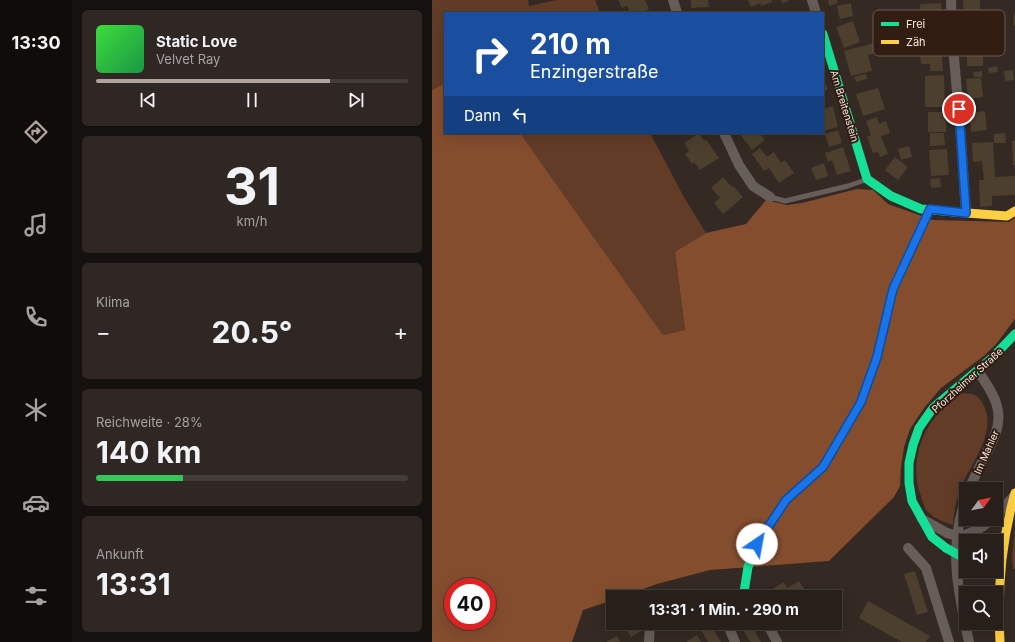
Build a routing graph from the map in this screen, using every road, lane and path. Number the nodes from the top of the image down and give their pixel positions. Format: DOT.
graph roads {
  1 [pos="673,0"];
  2 [pos="812,0"];
  3 [pos="951,0"];
  4 [pos="951,10"];
  5 [pos="677,12"];
  6 [pos="816,12"];
  7 [pos="824,37"];
  8 [pos="954,56"];
  9 [pos="724,134"];
  10 [pos="867,179"];
  11 [pos="770,197"];
  12 [pos="930,209"];
  13 [pos="1015,212"];
  14 [pos="966,213"];
  15 [pos="1015,334"];
  16 [pos="978,371"];
  17 [pos="972,482"];
  18 [pos="1015,495"];
  19 [pos="1003,508"];
  20 [pos="921,518"];
  21 [pos="959,526"];
  22 [pos="983,526"];
  23 [pos="967,534"];
  24 [pos="1003,535"];
  25 [pos="959,537"];
  26 [pos="908,548"];
  27 [pos="959,555"];
  28 [pos="996,578"];
  29 [pos="744,590"];
  30 [pos="650,630"];
  31 [pos="729,630"];
  32 [pos="771,630"];
  33 [pos="649,642"];
  34 [pos="735,642"];
  35 [pos="777,642"];
  36 [pos="949,642"];
  37 [pos="970,642"];
  38 [pos="1000,642"];
  1 -- 5 [label="street"];
  2 -- 6 [label="street"];
  3 -- 4 [label="street"];
  7 -- 10 [label="street, Am Breitenstein"];
  8 -- 14 [label="street"];
  9 -- 11 [label="street"];
  10 -- 11 [label="lane"];
  10 -- 12 [label="street"];
  12 -- 14 [label="street"];
  12 -- 29 [label="street"];
  13 -- 14 [label="street"];
  15 -- 16 [label="street, Pforzheimer Straße"];
  16 -- 17 [label="street, Im Mahler"];
  16 -- 20 [label="street, Pforzheimer Straße"];
  18 -- 19 [label="street"];
  18 -- 24 [label="street"];
  20 -- 25 [label="street, bridge"];
  20 -- 27 [label="street, Pforzheimer Straße, bridge"];
  21 -- 37 [label="street"];
  22 -- 23 [label="street"];
  26 -- 36 [label="street"];
  28 -- 38 [label="street"];
  30 -- 33 [label="street"];
  31 -- 34 [label="street"];
  32 -- 35 [label="street"];
}
